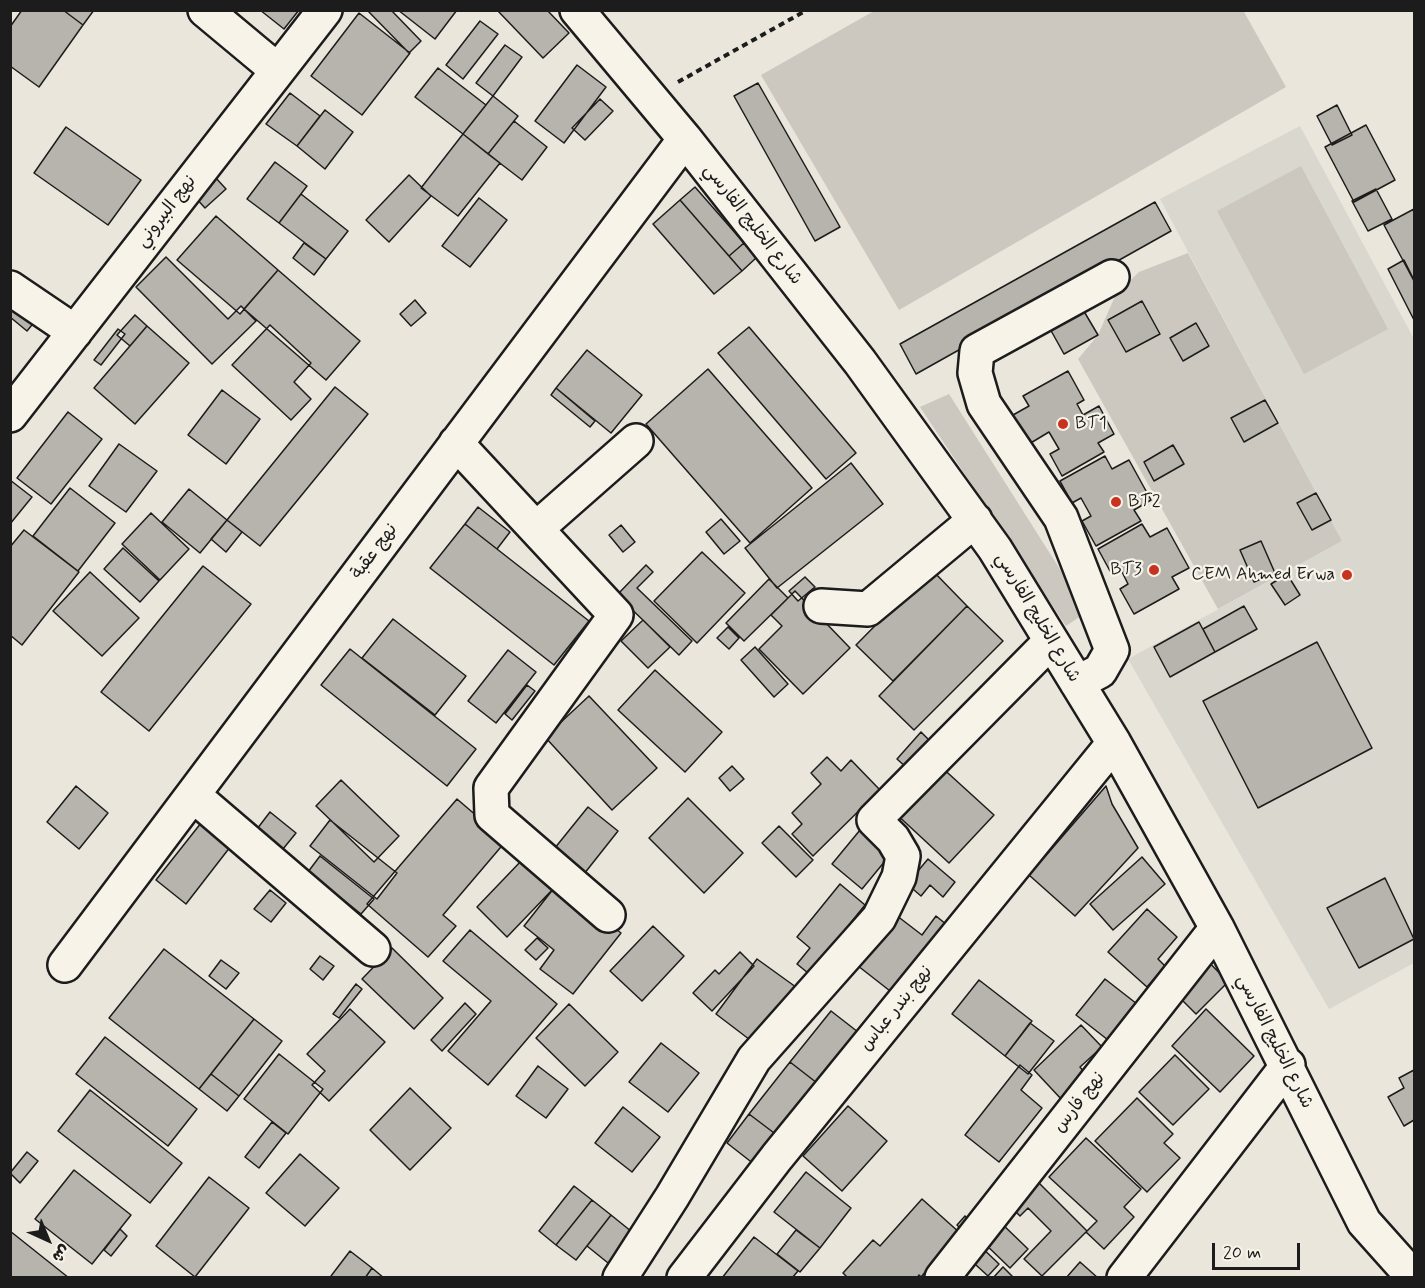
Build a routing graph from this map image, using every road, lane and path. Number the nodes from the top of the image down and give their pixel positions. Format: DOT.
graph roads {
  1 [pos="205,10"];
  2 [pos="325,10"];
  3 [pos="577,10"];
  4 [pos="807,10"];
  5 [pos="277,69"];
  6 [pos="651,98"];
  7 [pos="685,139"];
  8 [pos="1112,277"];
  9 [pos="10,288"];
  10 [pos="75,332"];
  11 [pos="10,415"];
  12 [pos="636,441"];
  13 [pos="456,443"];
  14 [pos="975,520"];
  15 [pos="536,529"];
  16 [pos="821,606"];
  17 [pos="1051,640"];
  18 [pos="1077,682"];
  19 [pos="1114,743"];
  20 [pos="192,795"];
  21 [pos="608,915"];
  22 [pos="1217,928"];
  23 [pos="373,949"];
  24 [pos="65,965"];
  25 [pos="1288,1065"];
  26 [pos="620,1278"];
  27 [pos="684,1278"];
  28 [pos="942,1278"];
  29 [pos="1124,1278"];
  30 [pos="1414,1278"];
  1 -- 5 [label="street"];
  2 -- 5 [label="street, نهج البيروني"];
  3 -- 6 [label="street, شارع الخليج الفارسي"];
  4 -- 6 [label="path"];
  5 -- 10 [label="street, نهج البيروني"];
  6 -- 7 [label="street, شارع الخليج الفارسي"];
  7 -- 13 [label="street, نهج عقبة"];
  7 -- 14 [label="street, شارع الخليج الفارسي"];
  8 -- 18 [label="street"];
  9 -- 10 [label="street"];
  10 -- 11 [label="street, نهج البيروني"];
  12 -- 15 [label="street"];
  13 -- 15 [label="street"];
  13 -- 20 [label="street, نهج عقبة"];
  14 -- 16 [label="street"];
  14 -- 17 [label="street, شارع الخليج الفارسي"];
  15 -- 21 [label="street"];
  17 -- 18 [label="street, شارع الخليج الفارسي"];
  17 -- 26 [label="street"];
  18 -- 19 [label="street, شارع الخليج الفارسي"];
  19 -- 22 [label="street, شارع الخليج الفارسي"];
  19 -- 27 [label="street, نهج بندر عباس"];
  20 -- 23 [label="street"];
  20 -- 24 [label="street, نهج عقبة"];
  22 -- 25 [label="street, شارع الخليج الفارسي"];
  22 -- 28 [label="street, نهج فارس"];
  25 -- 29 [label="street"];
  25 -- 30 [label="street, شارع الخليج الفارسي"];
}
